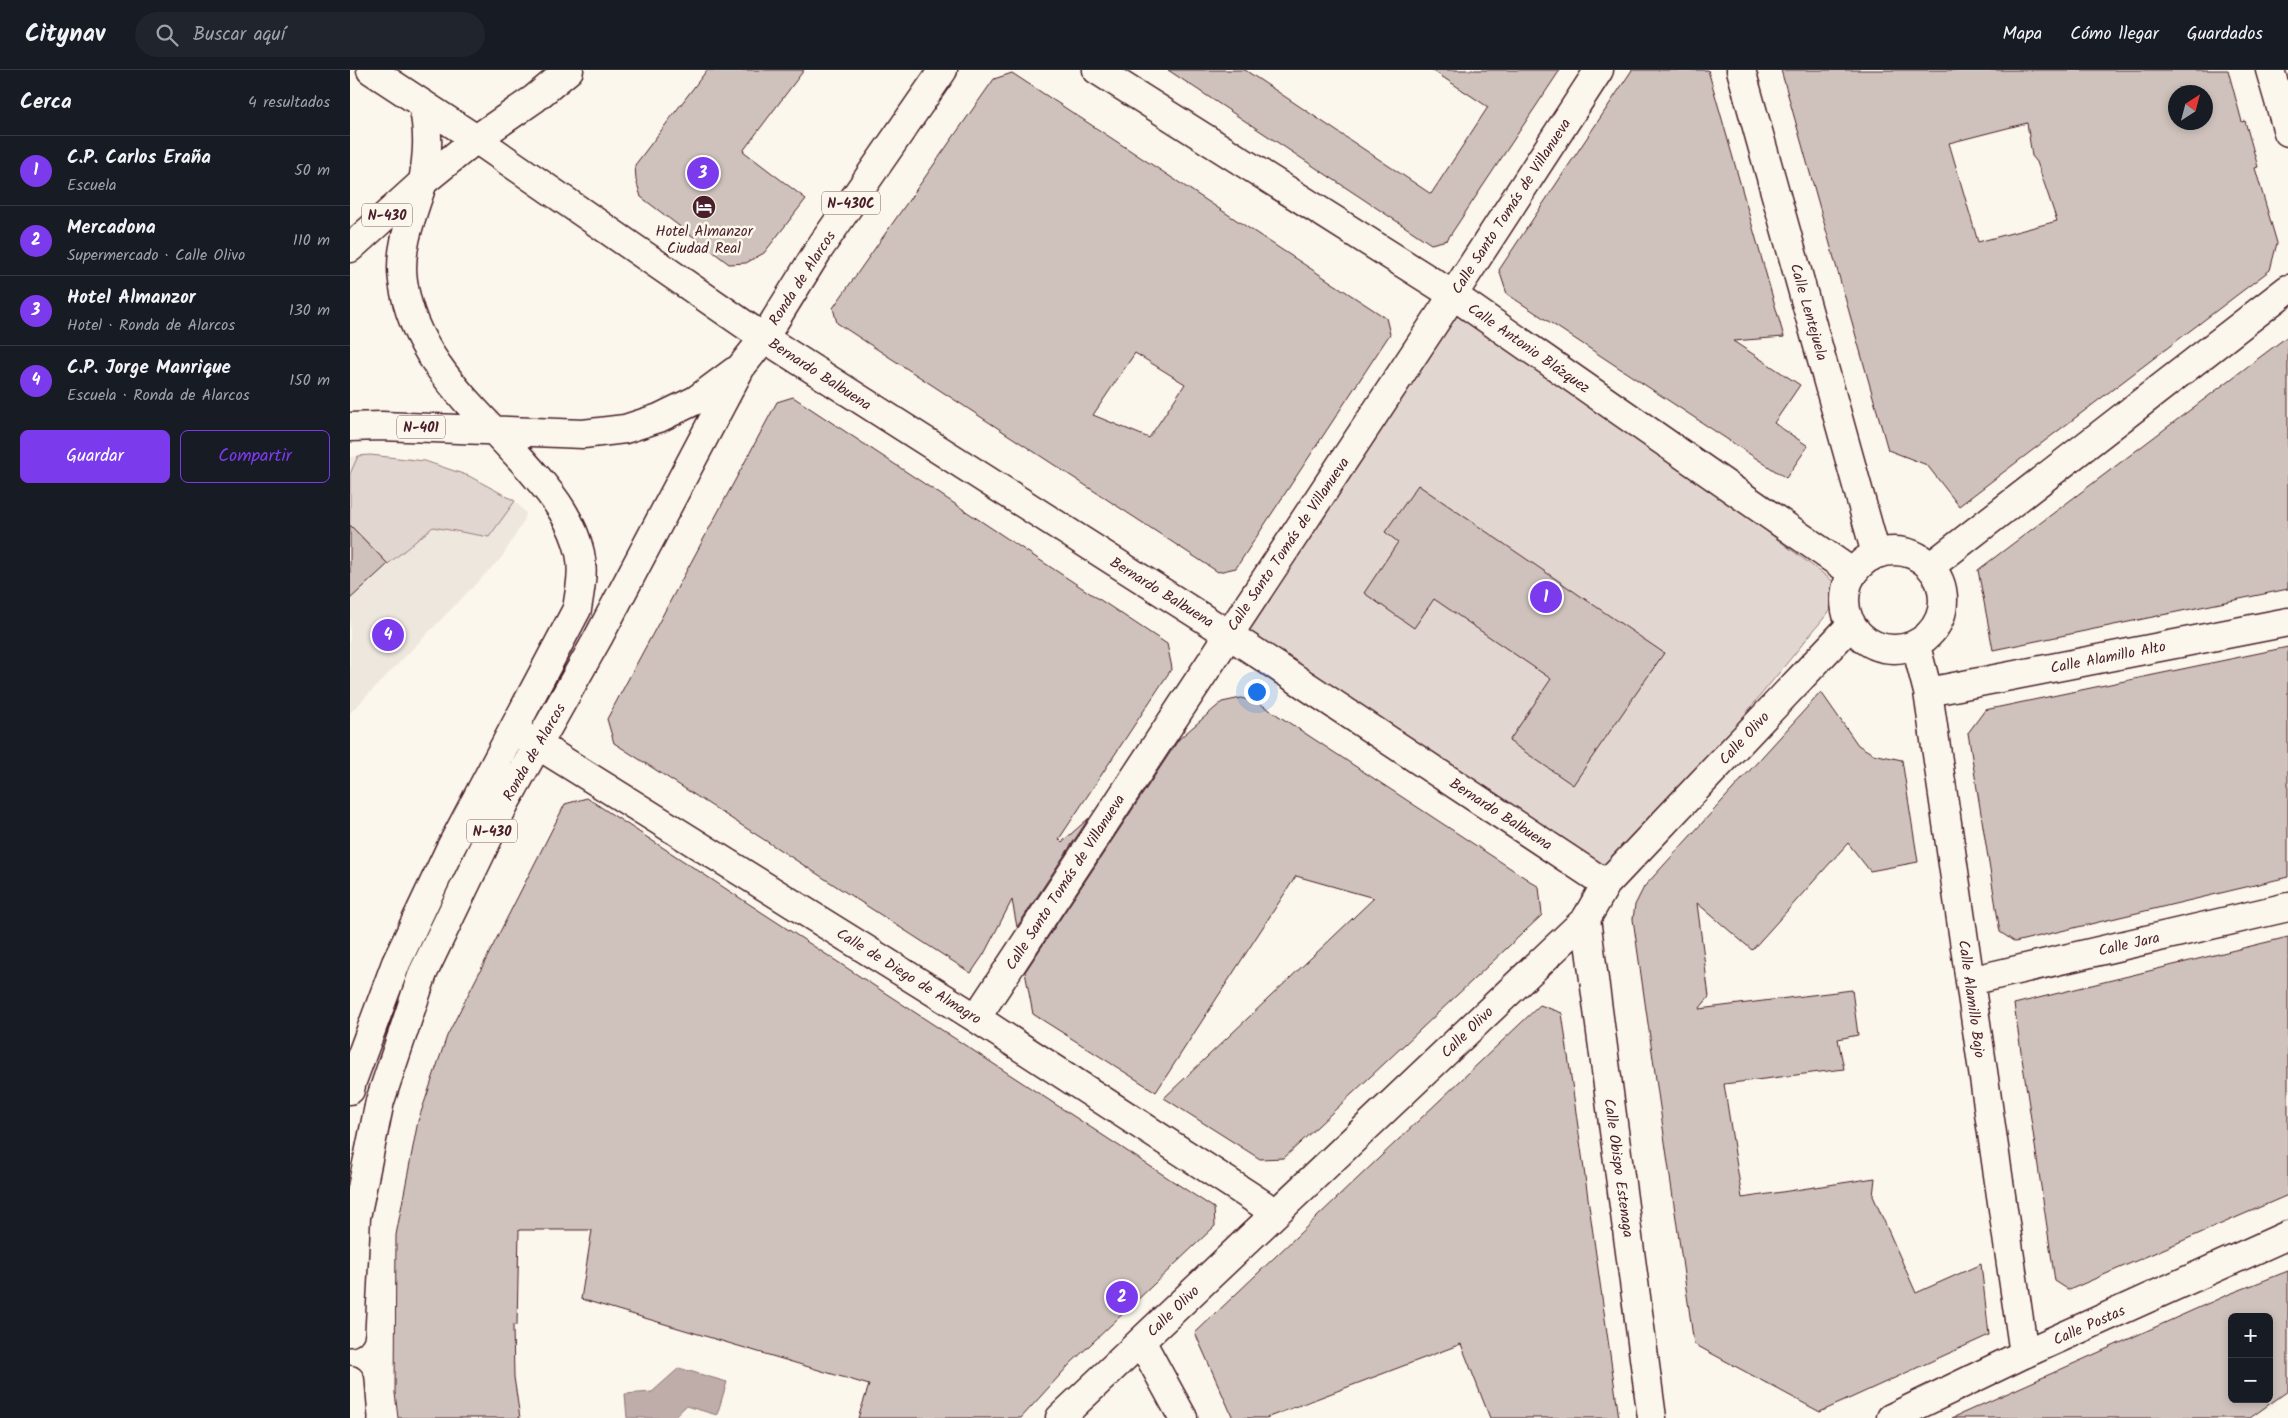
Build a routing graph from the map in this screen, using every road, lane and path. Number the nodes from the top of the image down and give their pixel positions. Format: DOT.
graph roads {
  1 [pos="371,70"];
  2 [pos="569,70"];
  3 [pos="943,70"];
  4 [pos="1097,70"];
  5 [pos="1599,70"];
  6 [pos="1741,70"];
  7 [pos="2270,70"];
  8 [pos="423,104"];
  9 [pos="2288,132"];
  10 [pos="476,139"];
  11 [pos="423,182"];
  12 [pos="350,248"];
  13 [pos="2288,289"];
  14 [pos="1453,295"];
  15 [pos="764,338"];
  16 [pos="741,367"];
  17 [pos="350,427"];
  18 [pos="493,430"];
  19 [pos="1876,554"];
  20 [pos="1931,566"];
  21 [pos="1853,572"];
  22 [pos="2288,622"];
  23 [pos="1851,625"];
  24 [pos="1228,634"];
  25 [pos="1916,646"];
  26 [pos="1928,692"];
  27 [pos="513,730"];
  28 [pos="539,745"];
  29 [pos="1606,884"];
  30 [pos="2288,907"];
  31 [pos="1586,919"];
  32 [pos="1970,981"];
  33 [pos="976,1018"];
  34 [pos="350,1090"];
  35 [pos="1276,1213"];
  36 [pos="2288,1235"];
  37 [pos="350,1332"];
  38 [pos="1142,1341"];
  39 [pos="2024,1354"];
  40 [pos="350,1380"];
  41 [pos="353,1418"];
  42 [pos="1060,1418"];
  43 [pos="1183,1418"];
  44 [pos="1652,1418"];
  45 [pos="1891,1418"];
  1 -- 8 [label="main road, Bernardo Balbuena"];
  2 -- 10 [label="main road"];
  3 -- 15 [label="main road, Ronda de Alarcos / N-430C"];
  4 -- 14 [label="main road, Calle Antonio Blázquez"];
  5 -- 14 [label="main road, Calle Santo Tomás de Villanueva"];
  6 -- 19 [label="main road, Calle Lentejuela"];
  7 -- 9 [label="main road"];
  8 -- 10 [label="main road, Bernardo Balbuena"];
  8 -- 11 [label="main road"];
  10 -- 11 [label="main road"];
  10 -- 15 [label="main road, Bernardo Balbuena"];
  11 -- 12 [label="main road, N-430"];
  11 -- 18 [label="main road"];
  13 -- 20 [label="main road"];
  14 -- 21 [label="main road, Calle Antonio Blázquez"];
  14 -- 24 [label="main road, Calle Santo Tomás de Villanueva"];
  15 -- 16 [label="main road, Ronda de Alarcos"];
  15 -- 24 [label="main road, Bernardo Balbuena"];
  16 -- 18 [label="main road"];
  16 -- 28 [label="main road, Ronda de Alarcos / N-430"];
  17 -- 18 [label="main road, N-401"];
  18 -- 27 [label="main road, Ronda de Alarcos / N-430"];
  19 -- 20 [label="main road"];
  19 -- 21 [label="main road"];
  20 -- 25 [label="main road"];
  21 -- 23 [label="main road"];
  22 -- 26 [label="main road, Calle Alamillo Alto"];
  23 -- 25 [label="main road"];
  23 -- 29 [label="main road, Calle Olivo"];
  24 -- 29 [label="main road, Bernardo Balbuena"];
  24 -- 33 [label="main road, Calle Santo Tomás de Villanueva"];
  25 -- 26 [label="main road, Calle Alamillo Bajo"];
  26 -- 32 [label="main road, Calle Alamillo Bajo"];
  27 -- 28 [label="main road, Calle de Diego de Almagro"];
  27 -- 34 [label="main road, Ronda de Alarcos / N-430"];
  28 -- 33 [label="main road, Calle de Diego de Almagro"];
  28 -- 37 [label="main road, Ronda de Alarcos / N-430"];
  29 -- 31 [label="main road, Calle Olivo"];
  30 -- 32 [label="main road, Calle Jara"];
  31 -- 35 [label="main road, Calle Olivo"];
  31 -- 44 [label="main road, Calle Obispo Estenaga"];
  32 -- 39 [label="main road, Calle Alamillo Bajo"];
  33 -- 35 [label="main road, Calle de Diego de Almagro"];
  35 -- 38 [label="main road, Calle Olivo"];
  36 -- 39 [label="main road, Calle Postas"];
  38 -- 42 [label="main road, Calle Olivo"];
  38 -- 43 [label="main road"];
  39 -- 45 [label="main road, Calle Postas"];
  40 -- 41 [label="main road"];
}
